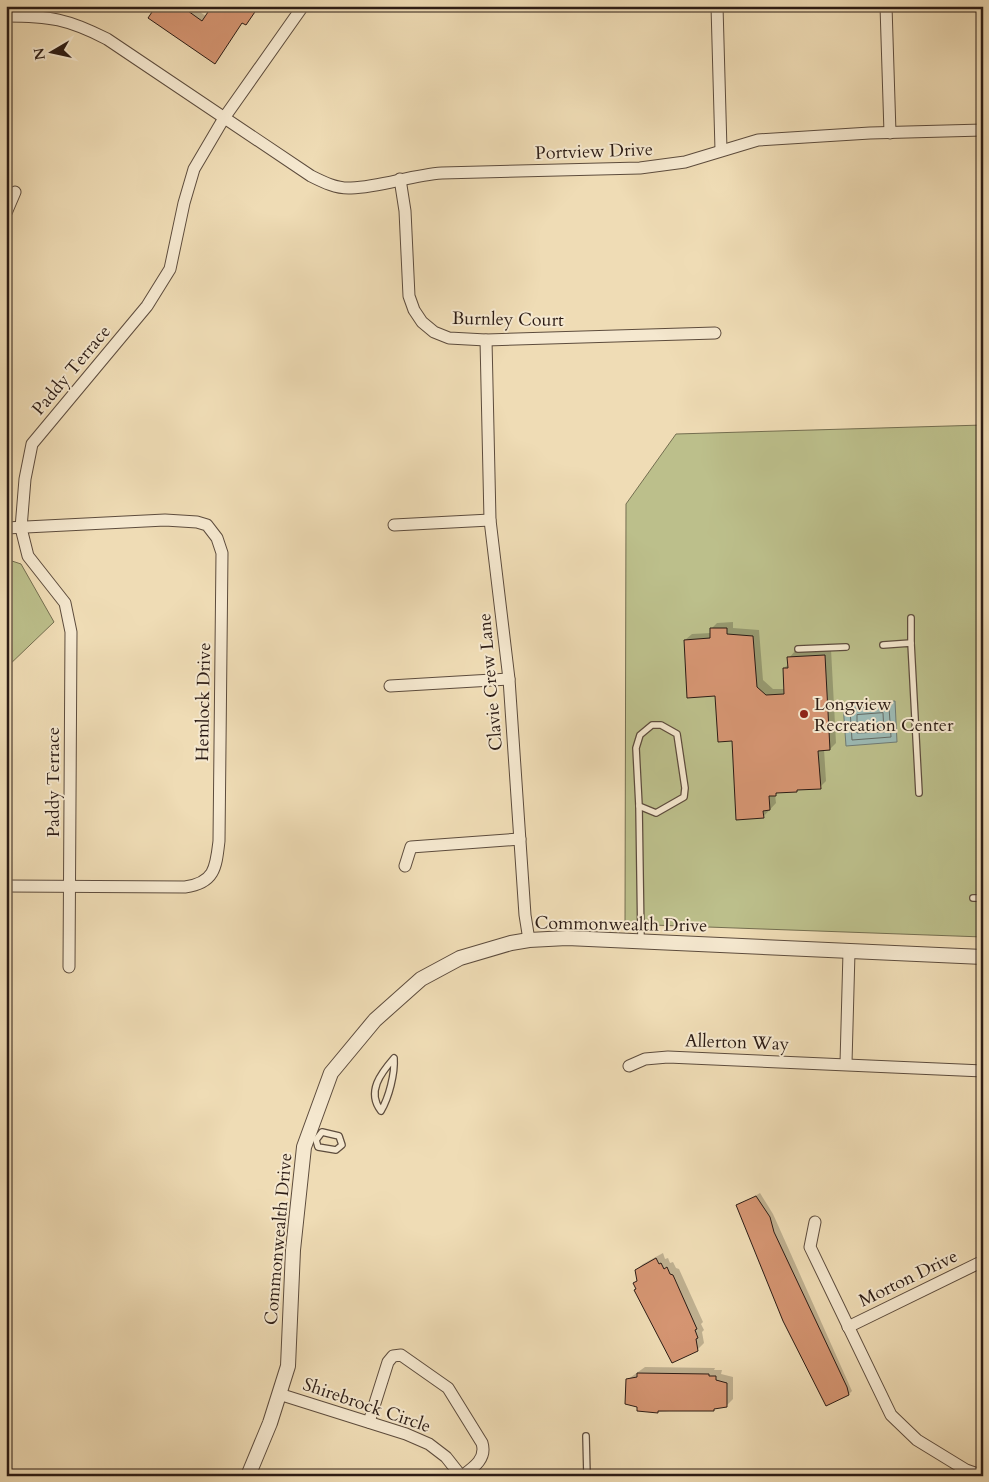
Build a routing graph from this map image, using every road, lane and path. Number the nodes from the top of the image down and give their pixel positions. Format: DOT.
graph roads {
  1 [pos="303,6"];
  2 [pos="717,6"];
  3 [pos="886,6"];
  4 [pos="6,16"];
  5 [pos="224,118"];
  6 [pos="983,130"];
  7 [pos="890,133"];
  8 [pos="721,150"];
  9 [pos="400,180"];
  10 [pos="15,192"];
  11 [pos="6,213"];
  12 [pos="715,333"];
  13 [pos="486,340"];
  14 [pos="490,520"];
  15 [pos="394,525"];
  16 [pos="6,528"];
  17 [pos="21,528"];
  18 [pos="910,618"];
  19 [pos="911,643"];
  20 [pos="883,645"];
  21 [pos="846,647"];
  22 [pos="798,649"];
  23 [pos="510,679"];
  24 [pos="390,686"];
  25 [pos="919,793"];
  26 [pos="639,806"];
  27 [pos="520,840"];
  28 [pos="404,866"];
  29 [pos="6,886"];
  30 [pos="70,887"];
  31 [pos="973,898"];
  32 [pos="983,898"];
  33 [pos="529,940"];
  34 [pos="641,941"];
  35 [pos="849,952"];
  36 [pos="983,957"];
  37 [pos="69,967"];
  38 [pos="846,1063"];
  39 [pos="629,1066"];
  40 [pos="983,1070"];
  41 [pos="381,1111"];
  42 [pos="815,1222"];
  43 [pos="983,1260"];
  44 [pos="848,1327"];
  45 [pos="279,1394"];
  46 [pos="369,1422"];
  47 [pos="586,1436"];
  48 [pos="248,1476"];
  49 [pos="461,1476"];
  50 [pos="587,1476"];
  51 [pos="983,1476"];
  1 -- 5 [label="street, Paddy Terrace"];
  2 -- 8 [label="street"];
  3 -- 7 [label="street"];
  4 -- 5 [label="street, Portview Drive"];
  5 -- 9 [label="street, Portview Drive"];
  5 -- 17 [label="street, Paddy Terrace"];
  6 -- 7 [label="street, Portview Drive"];
  7 -- 8 [label="street, Portview Drive"];
  8 -- 9 [label="street, Portview Drive"];
  9 -- 13 [label="street, Burnley Court"];
  10 -- 11 [label="street"];
  12 -- 13 [label="street, Burnley Court"];
  13 -- 14 [label="street, Clavie Crew Lane"];
  14 -- 15 [label="street"];
  14 -- 23 [label="street, Clavie Crew Lane"];
  16 -- 17 [label="street, Hemlock Drive"];
  17 -- 30 [label="street, Paddy Terrace"];
  17 -- 30 [label="street, Hemlock Drive"];
  18 -- 19 [label="lane"];
  19 -- 20 [label="lane"];
  19 -- 25 [label="lane"];
  21 -- 22 [label="lane"];
  23 -- 24 [label="street"];
  23 -- 27 [label="street, Clavie Crew Lane"];
  26 -- 26 [label="lane"];
  26 -- 34 [label="lane"];
  27 -- 28 [label="street"];
  27 -- 33 [label="street, Clavie Crew Lane"];
  29 -- 30 [label="street, Hemlock Drive"];
  30 -- 37 [label="street, Paddy Terrace"];
  31 -- 32 [label="lane"];
  33 -- 34 [label="street, Commonwealth Drive"];
  33 -- 45 [label="street, Commonwealth Drive"];
  34 -- 35 [label="street, Commonwealth Drive"];
  35 -- 36 [label="street, Commonwealth Drive"];
  35 -- 38 [label="street"];
  38 -- 39 [label="street, Allerton Way"];
  38 -- 40 [label="street, Allerton Way"];
  41 -- 41 [label="lane"];
  42 -- 44 [label="street"];
  43 -- 44 [label="street, Morton Drive"];
  44 -- 51 [label="street"];
  45 -- 46 [label="street, Shirebrock Circle"];
  45 -- 48 [label="street, Commonwealth Drive"];
  46 -- 49 [label="street, Shirebrock Circle"];
  46 -- 49 [label="street"];
  47 -- 50 [label="lane"];
}
